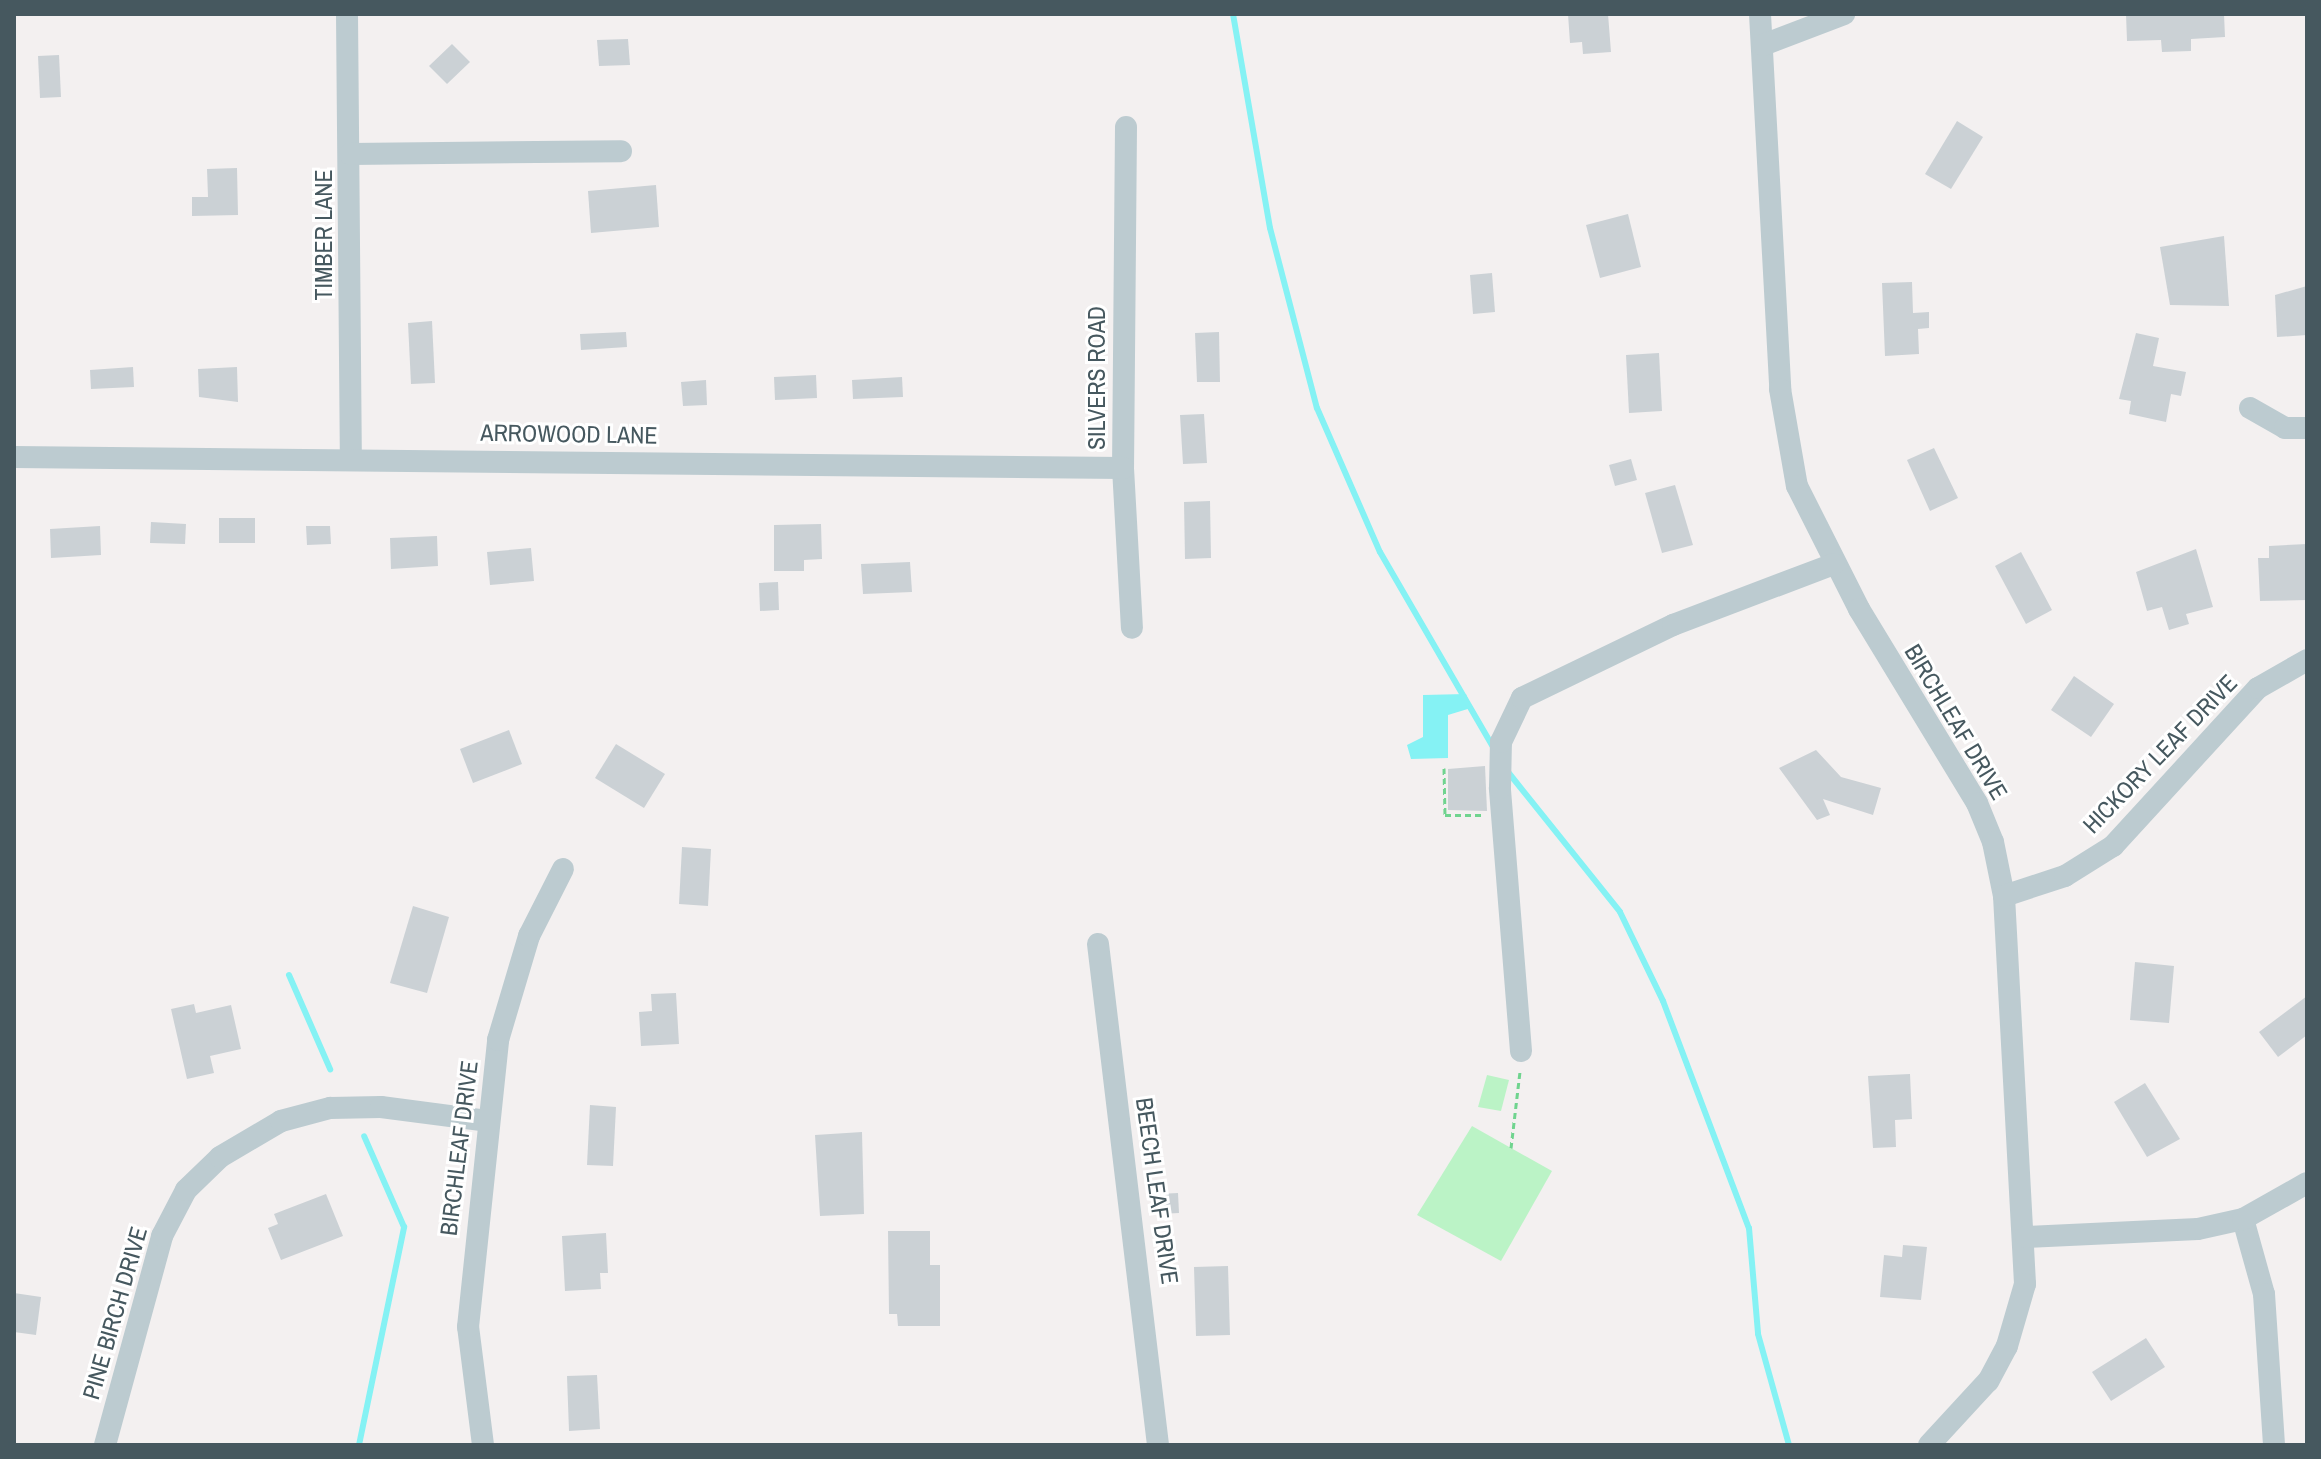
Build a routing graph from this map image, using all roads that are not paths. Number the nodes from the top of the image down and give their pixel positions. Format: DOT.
graph roads {
  1 [pos="347,14"];
  2 [pos="1760,14"];
  3 [pos="1844,14"];
  4 [pos="1763,45"];
  5 [pos="1126,127"];
  6 [pos="621,151"];
  7 [pos="350,154"];
  8 [pos="2250,408"];
  9 [pos="2307,428"];
  10 [pos="351,456"];
  11 [pos="14,457"];
  12 [pos="1123,468"];
  13 [pos="1834,564"];
  14 [pos="1132,628"];
  15 [pos="2307,660"];
  16 [pos="563,869"];
  17 [pos="2004,896"];
  18 [pos="1098,944"];
  19 [pos="1521,1051"];
  20 [pos="487,1121"];
  21 [pos="2307,1183"];
  22 [pos="2243,1219"];
  23 [pos="2026,1237"];
  24 [pos="105,1445"];
  25 [pos="483,1445"];
  26 [pos="1158,1445"];
  27 [pos="1929,1445"];
  28 [pos="2274,1445"];
  1 -- 7 [label="street, TIMBER LANE"];
  2 -- 4 [label="street, BIRCHLEAF DRIVE"];
  3 -- 4 [label="street"];
  4 -- 13 [label="street, BIRCHLEAF DRIVE"];
  5 -- 12 [label="street, SILVERS ROAD"];
  6 -- 7 [label="street"];
  7 -- 10 [label="street, TIMBER LANE"];
  8 -- 9 [label="street"];
  10 -- 11 [label="street, ARROWOOD LANE"];
  10 -- 12 [label="street, ARROWOOD LANE"];
  12 -- 14 [label="street, SILVERS ROAD"];
  13 -- 17 [label="street, BIRCHLEAF DRIVE"];
  13 -- 19 [label="street"];
  15 -- 17 [label="street, HICKORY LEAF DRIVE"];
  16 -- 20 [label="street, BIRCHLEAF DRIVE"];
  17 -- 23 [label="street, BIRCHLEAF DRIVE"];
  18 -- 26 [label="street, BEECH LEAF DRIVE"];
  20 -- 24 [label="street, PINE BIRCH DRIVE"];
  20 -- 25 [label="street, BIRCHLEAF DRIVE"];
  21 -- 22 [label="street"];
  22 -- 23 [label="street"];
  22 -- 28 [label="street"];
  23 -- 27 [label="street, BIRCHLEAF DRIVE"];
}
